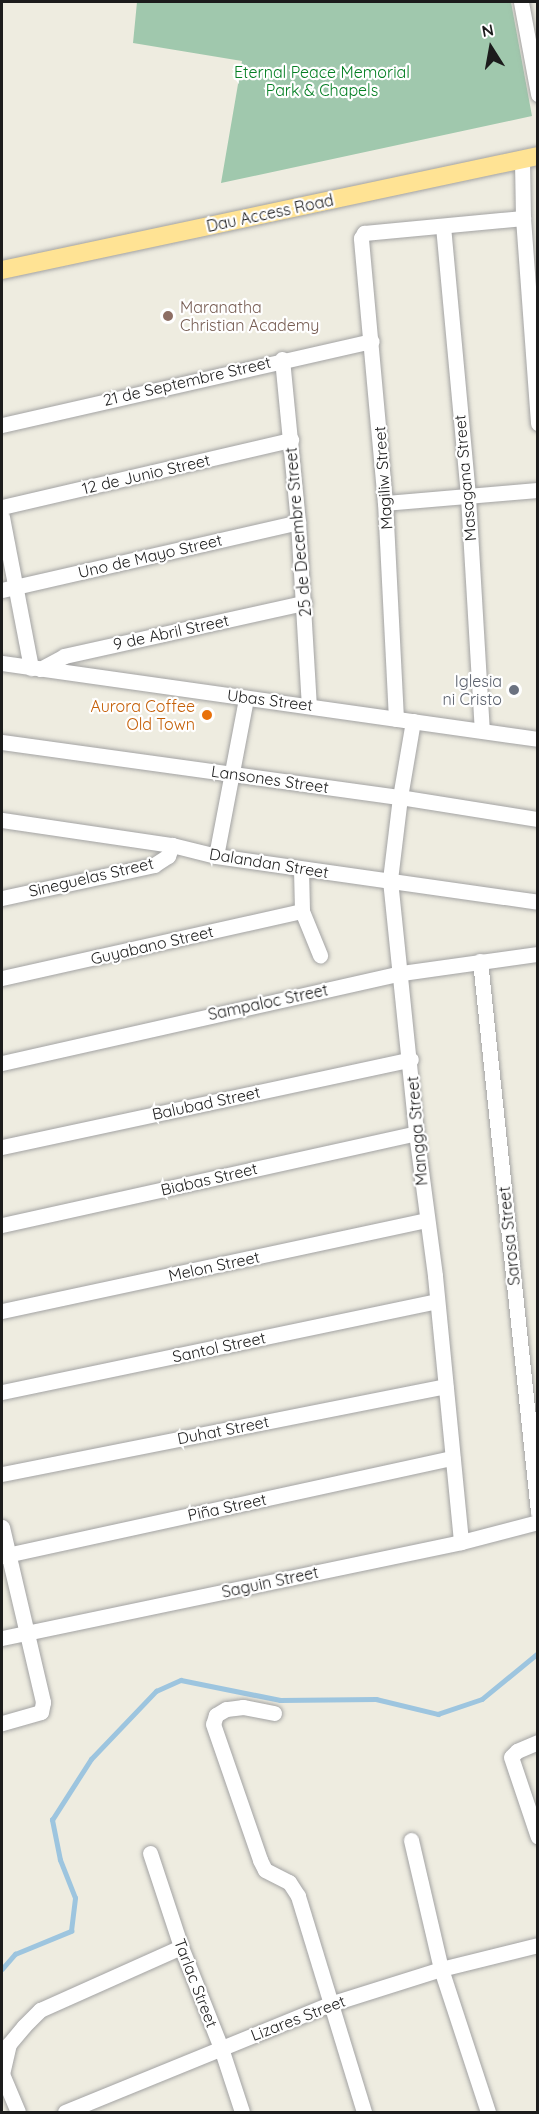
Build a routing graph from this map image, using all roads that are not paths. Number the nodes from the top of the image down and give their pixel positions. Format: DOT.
graph roads {
  1 [pos="520,2"];
  2 [pos="537,94"];
  3 [pos="530,158"];
  4 [pos="523,218"];
  5 [pos="443,226"];
  6 [pos="2,270"];
  7 [pos="372,341"];
  8 [pos="282,359"];
  9 [pos="537,423"];
  10 [pos="2,425"];
  11 [pos="291,440"];
  12 [pos="537,490"];
  13 [pos="468,497"];
  14 [pos="385,503"];
  15 [pos="2,507"];
  16 [pos="2,517"];
  17 [pos="298,522"];
  18 [pos="8,589"];
  19 [pos="304,603"];
  20 [pos="2,663"];
  21 [pos="35,668"];
  22 [pos="246,698"];
  23 [pos="309,705"];
  24 [pos="396,719"];
  25 [pos="413,722"];
  26 [pos="482,730"];
  27 [pos="537,739"];
  28 [pos="2,742"];
  29 [pos="232,774"];
  30 [pos="400,797"];
  31 [pos="537,819"];
  32 [pos="2,820"];
  33 [pos="172,845"];
  34 [pos="216,856"];
  35 [pos="301,869"];
  36 [pos="390,880"];
  37 [pos="2,898"];
  38 [pos="537,902"];
  39 [pos="302,911"];
  40 [pos="537,954"];
  41 [pos="320,956"];
  42 [pos="480,961"];
  43 [pos="402,973"];
  44 [pos="2,978"];
  45 [pos="411,1059"];
  46 [pos="2,1063"];
  47 [pos="416,1133"];
  48 [pos="2,1147"];
  49 [pos="426,1220"];
  50 [pos="2,1225"];
  51 [pos="437,1301"];
  52 [pos="2,1311"];
  53 [pos="445,1386"];
  54 [pos="2,1392"];
  55 [pos="452,1458"];
  56 [pos="2,1474"];
  57 [pos="537,1512"];
  58 [pos="537,1522"];
  59 [pos="2,1527"];
  60 [pos="461,1542"];
  61 [pos="4,1555"];
  62 [pos="26,1633"];
  63 [pos="2,1638"];
  64 [pos="274,1713"];
  65 [pos="2,1723"];
  66 [pos="537,1742"];
  67 [pos="534,1808"];
  68 [pos="537,1837"];
  69 [pos="411,1840"];
  70 [pos="150,1853"];
  71 [pos="537,1945"];
  72 [pos="181,1947"];
  73 [pos="441,1969"];
  74 [pos="330,2004"];
  75 [pos="221,2048"];
  76 [pos="76,2110"];
  77 [pos="18,2112"];
  78 [pos="242,2112"];
  79 [pos="364,2112"];
  80 [pos="488,2112"];
  1 -- 2 [label="street"];
  3 -- 4 [label="street"];
  3 -- 6 [label="main road, Dau Access Road"];
  4 -- 5 [label="street"];
  4 -- 9 [label="street"];
  5 -- 7 [label="street, Magiliw Street"];
  5 -- 13 [label="street, Masagana Street"];
  7 -- 8 [label="street, 21 de Septembre Street"];
  7 -- 14 [label="street, Magiliw Street"];
  8 -- 10 [label="street, 21 de Septembre Street"];
  8 -- 11 [label="street, 25 de Decembre Street"];
  11 -- 15 [label="street, 12 de Junio Street"];
  11 -- 17 [label="street, 25 de Decembre Street"];
  12 -- 13 [label="street"];
  13 -- 14 [label="street"];
  13 -- 26 [label="street, Masagana Street"];
  14 -- 24 [label="street, Magiliw Street"];
  16 -- 18 [label="street"];
  17 -- 18 [label="street, Uno de Mayo Street"];
  17 -- 19 [label="street, 25 de Decembre Street"];
  18 -- 21 [label="street"];
  19 -- 21 [label="street, 9 de Abril Street"];
  19 -- 23 [label="street, 25 de Decembre Street"];
  20 -- 21 [label="street, Ubas Street"];
  21 -- 22 [label="street, Ubas Street"];
  22 -- 23 [label="street, Ubas Street"];
  22 -- 29 [label="street"];
  23 -- 24 [label="street, Ubas Street"];
  24 -- 25 [label="street, Ubas Street"];
  25 -- 26 [label="street, Ubas Street"];
  25 -- 30 [label="street, Mangga Street"];
  26 -- 27 [label="street, Ubas Street"];
  28 -- 29 [label="street, Lansones Street"];
  29 -- 30 [label="street, Lansones Street"];
  29 -- 34 [label="street"];
  30 -- 31 [label="street, Lansones Street"];
  30 -- 36 [label="street, Mangga Street"];
  32 -- 33 [label="street, Dalandan Street"];
  33 -- 34 [label="street, Dalandan Street"];
  33 -- 37 [label="street, Sineguelas Street"];
  34 -- 35 [label="street, Dalandan Street"];
  35 -- 36 [label="street, Dalandan Street"];
  35 -- 39 [label="street"];
  36 -- 38 [label="street, Dalandan Street"];
  36 -- 43 [label="street, Mangga Street"];
  39 -- 41 [label="street"];
  39 -- 44 [label="street, Guyabano Street"];
  40 -- 42 [label="street, Sampaloc Street"];
  42 -- 43 [label="street, Sampaloc Street"];
  42 -- 57 [label="street, Sarosa Street"];
  43 -- 45 [label="street, Mangga Street"];
  43 -- 46 [label="street, Sampaloc Street"];
  45 -- 47 [label="street, Mangga Street"];
  45 -- 48 [label="street, Balubad Street"];
  47 -- 49 [label="street, Mangga Street"];
  47 -- 50 [label="street, Biabas Street"];
  49 -- 51 [label="street, Mangga Street"];
  49 -- 52 [label="street, Melon Street"];
  51 -- 53 [label="street, Mangga Street"];
  51 -- 54 [label="street, Santol Street"];
  53 -- 55 [label="street, Mangga Street"];
  53 -- 56 [label="street, Duhat Street"];
  55 -- 60 [label="street, Mangga Street"];
  55 -- 61 [label="street, Piña Street"];
  58 -- 60 [label="street, Saguin Street"];
  59 -- 61 [label="street"];
  60 -- 62 [label="street, Saguin Street"];
  61 -- 62 [label="street"];
  62 -- 63 [label="street, Saguin Street"];
  62 -- 65 [label="street"];
  64 -- 74 [label="street"];
  66 -- 67 [label="street"];
  67 -- 68 [label="street"];
  69 -- 73 [label="street"];
  70 -- 72 [label="street, Tarlac Street"];
  71 -- 73 [label="street, Lizares Street"];
  72 -- 75 [label="street, Tarlac Street"];
  72 -- 77 [label="street"];
  73 -- 74 [label="street, Lizares Street"];
  73 -- 80 [label="street"];
  74 -- 75 [label="street, Lizares Street"];
  74 -- 79 [label="street"];
  75 -- 76 [label="street, Lizares Street"];
  75 -- 78 [label="street, Tarlac Street"];
}
